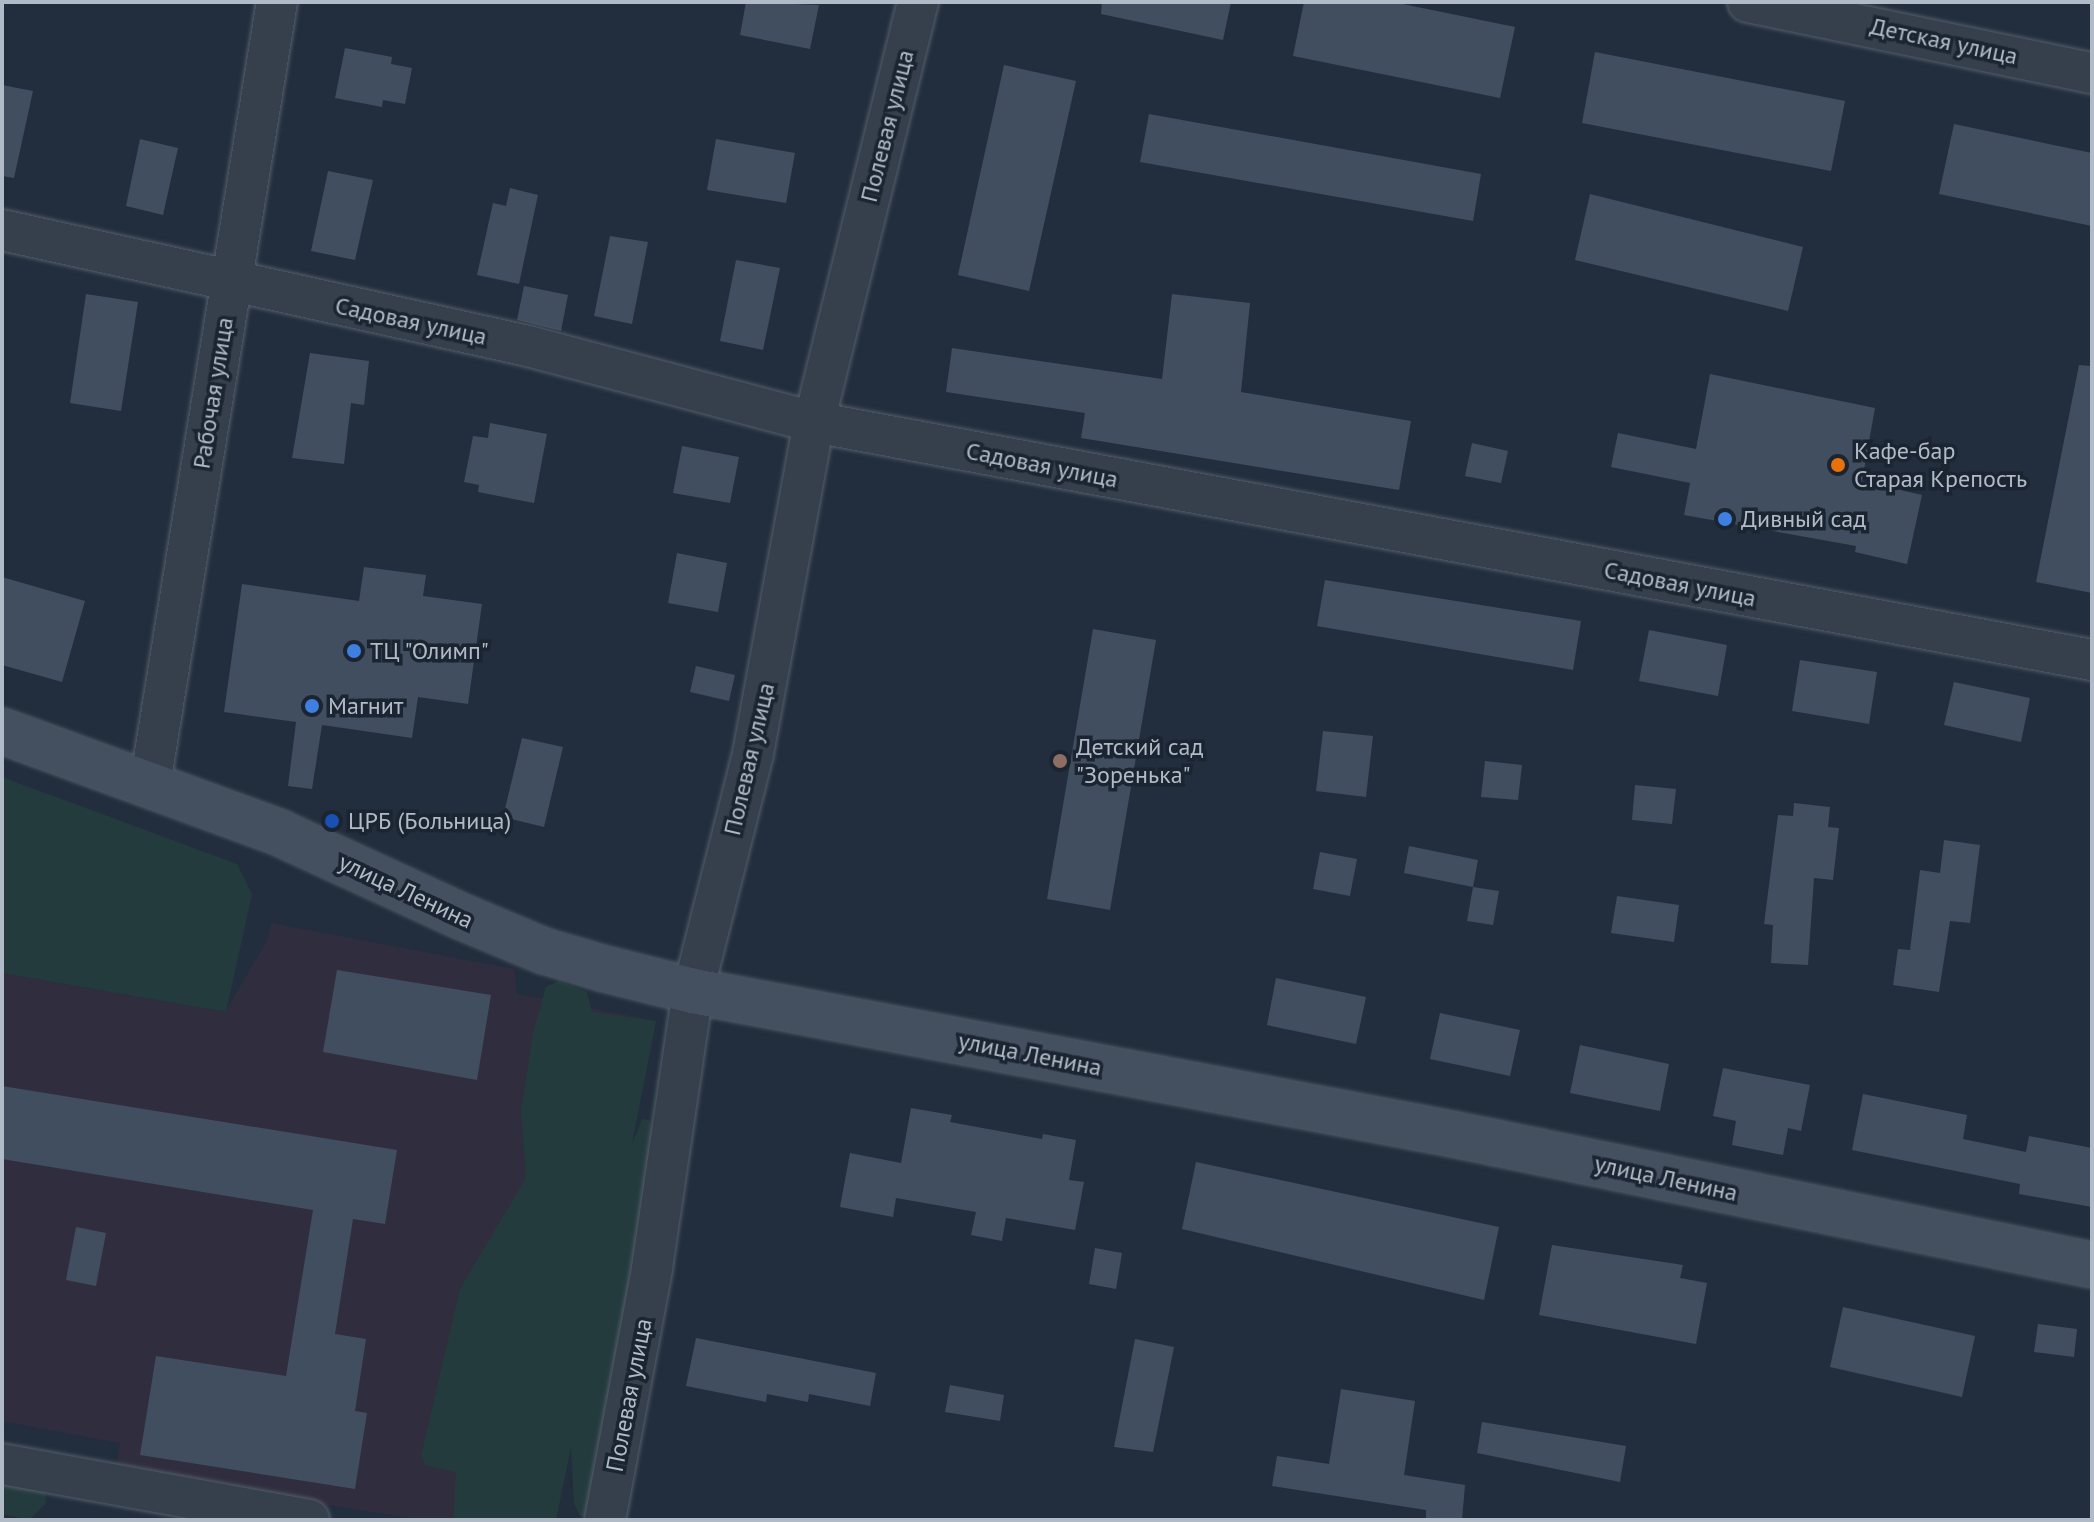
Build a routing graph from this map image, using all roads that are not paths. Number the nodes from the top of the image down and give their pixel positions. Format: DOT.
graph roads {
  1 [pos="277,2"];
  2 [pos="918,2"];
  3 [pos="1748,2"];
  4 [pos="2092,73"];
  5 [pos="2,230"];
  6 [pos="230,284"];
  7 [pos="814,422"];
  8 [pos="2092,660"];
  9 [pos="2,731"];
  10 [pos="150,784"];
  11 [pos="693,991"];
  12 [pos="2092,1265"];
  13 [pos="2,1464"];
  14 [pos="309,1520"];
  15 [pos="605,1520"];
  1 -- 6 [label="street, Рабочая улица"];
  2 -- 7 [label="street, Полевая улица"];
  3 -- 4 [label="street, Детская улица"];
  5 -- 6 [label="street, Садовая улица"];
  6 -- 7 [label="street, Садовая улица"];
  6 -- 10 [label="street, Рабочая улица"];
  7 -- 8 [label="street, Садовая улица"];
  7 -- 11 [label="street, Полевая улица"];
  9 -- 10 [label="street, улица Ленина"];
  10 -- 11 [label="street, улица Ленина"];
  11 -- 12 [label="street, улица Ленина"];
  11 -- 15 [label="street, Полевая улица"];
  13 -- 14 [label="street"];
}
